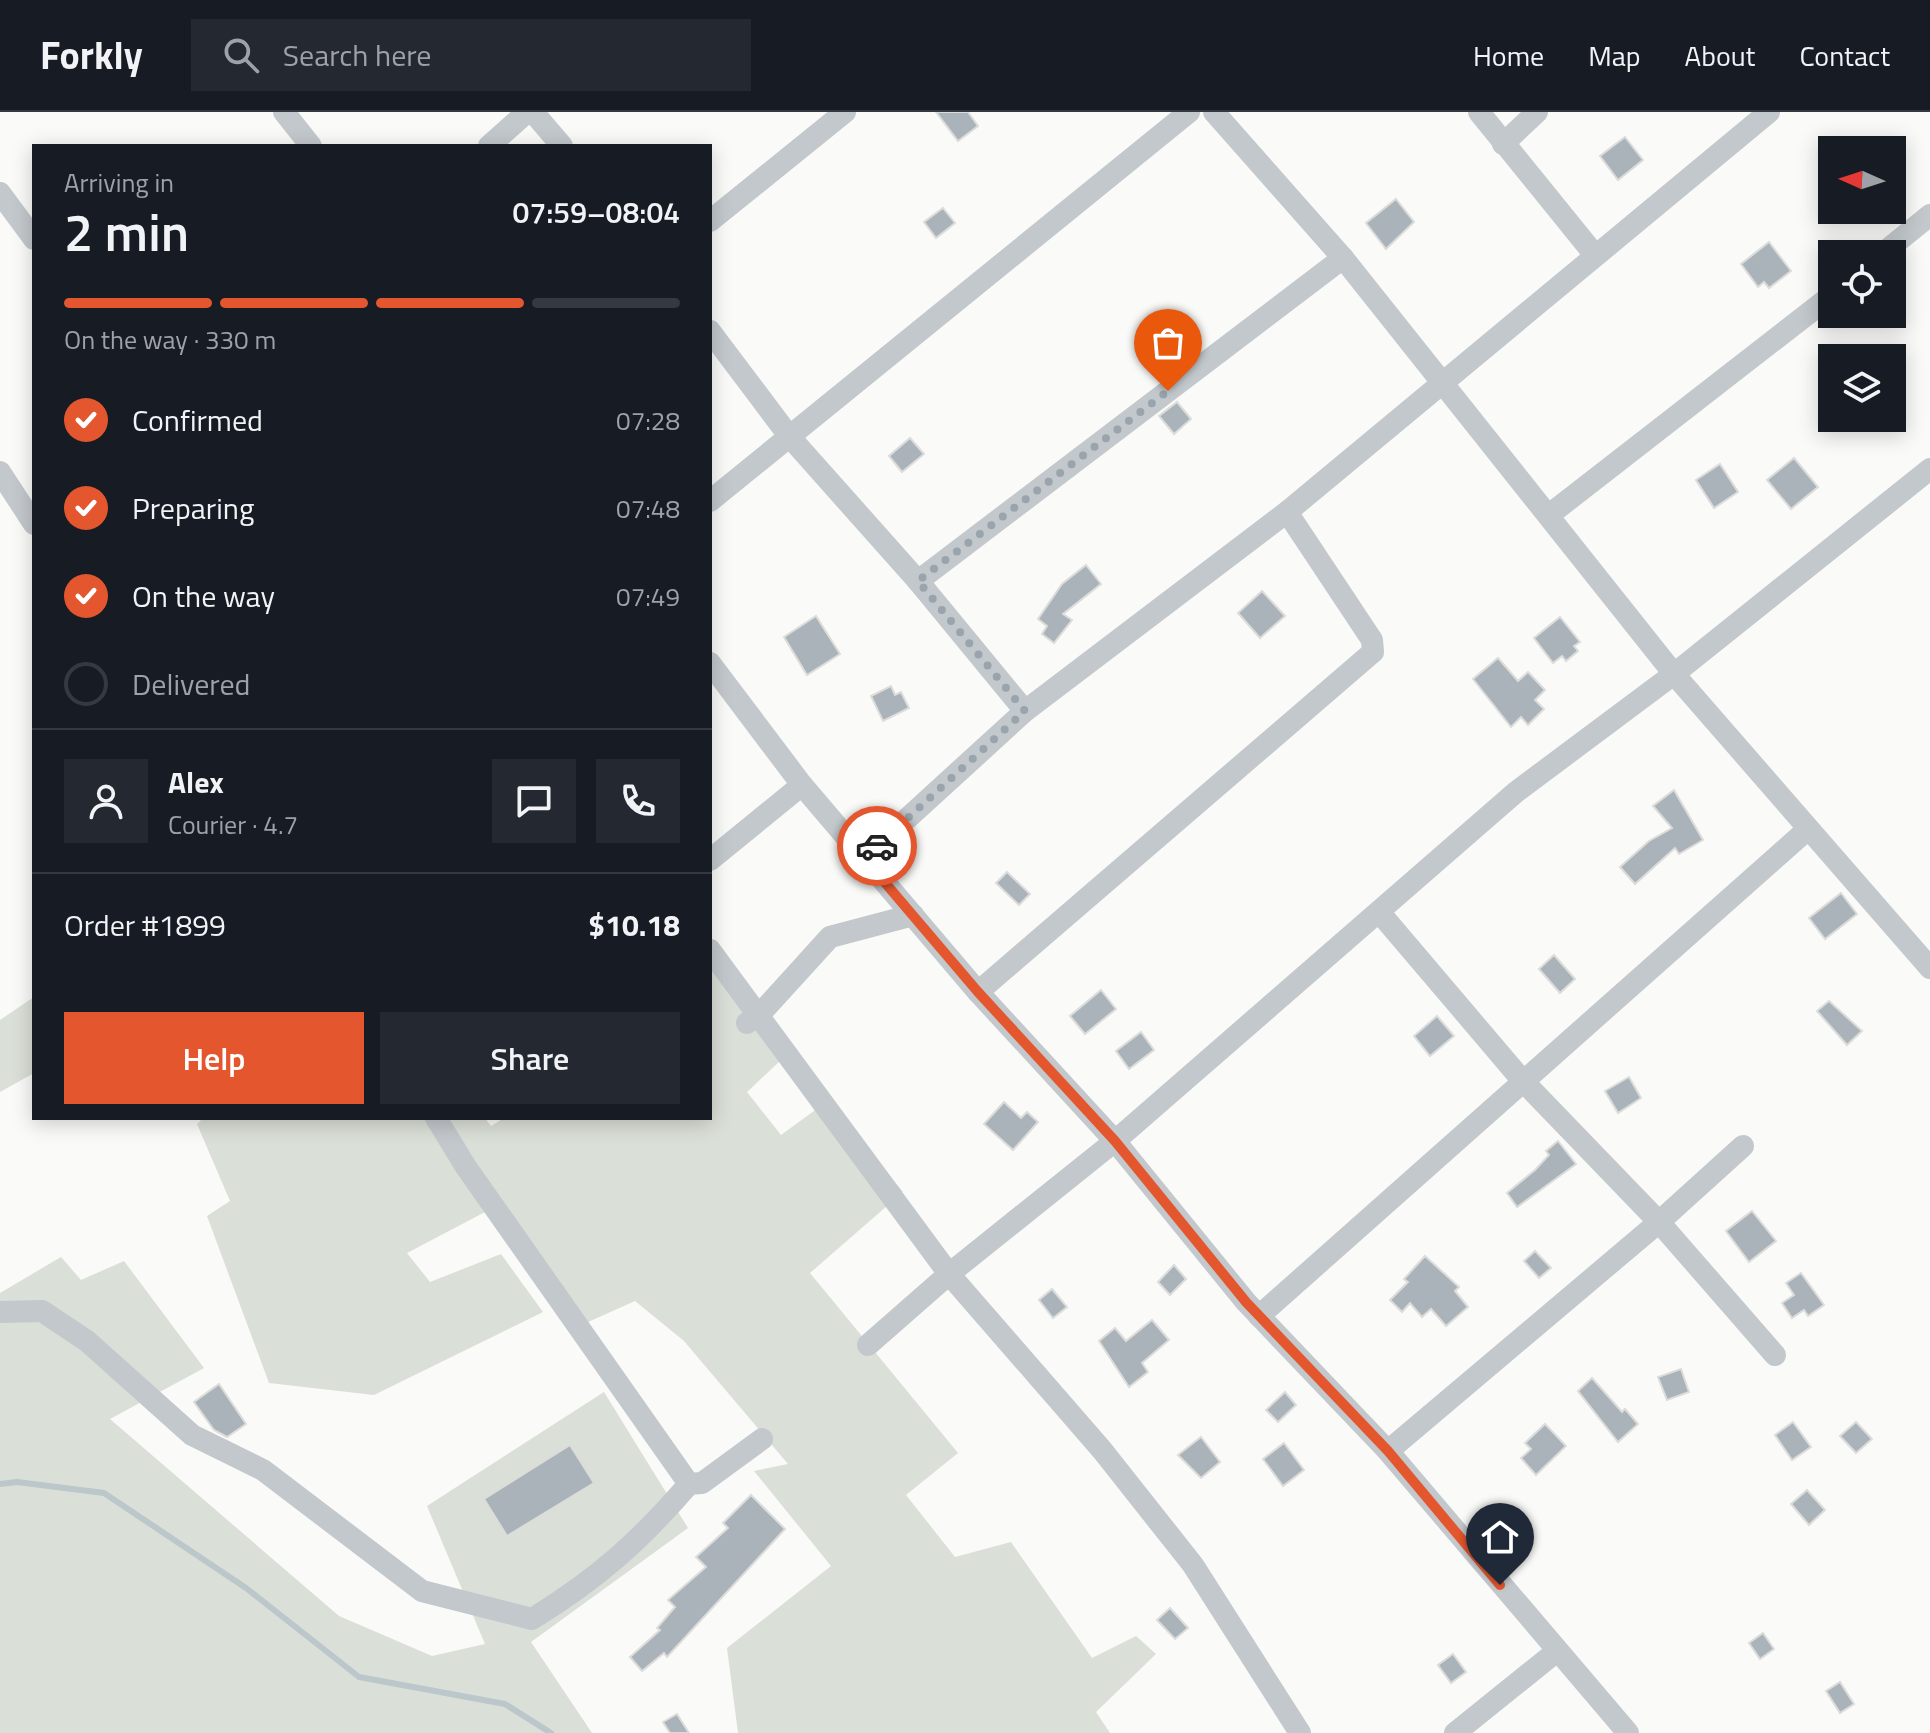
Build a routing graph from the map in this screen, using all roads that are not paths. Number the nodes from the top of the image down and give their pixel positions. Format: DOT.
graph roads {
  1 [pos="284,112"];
  2 [pos="530,112"];
  3 [pos="845,112"];
  4 [pos="1189,112"];
  5 [pos="1214,112"];
  6 [pos="1479,112"];
  7 [pos="1537,112"];
  8 [pos="1769,112"];
  9 [pos="309,144"];
  10 [pos="491,144"];
  11 [pos="560,144"];
  12 [pos="1503,144"];
  13 [pos="0,193"];
  14 [pos="1930,215"];
  15 [pos="712,219"];
  16 [pos="32,236"];
  17 [pos="1899,240"];
  18 [pos="1594,254"];
  19 [pos="1343,258"];
  20 [pos="1818,306"];
  21 [pos="712,334"];
  22 [pos="1443,382"];
  23 [pos="789,436"];
  24 [pos="1930,469"];
  25 [pos="0,472"];
  26 [pos="712,499"];
  27 [pos="1287,512"];
  28 [pos="1549,515"];
  29 [pos="32,521"];
  30 [pos="918,581"];
  31 [pos="712,666"];
  32 [pos="1674,674"];
  33 [pos="1025,711"];
  34 [pos="802,785"];
  35 [pos="1808,829"];
  36 [pos="712,858"];
  37 [pos="864,858"];
  38 [pos="1380,913"];
  39 [pos="913,915"];
  40 [pos="712,953"];
  41 [pos="1930,968"];
  42 [pos="978,992"];
  43 [pos="754,1018"];
  44 [pos="1522,1080"];
  45 [pos="437,1120"];
  46 [pos="1115,1141"];
  47 [pos="1743,1146"];
  48 [pos="1659,1222"];
  49 [pos="949,1274"];
  50 [pos="0,1312"];
  51 [pos="1259,1316"];
  52 [pos="868,1345"];
  53 [pos="1775,1355"];
  54 [pos="762,1439"];
  55 [pos="1388,1451"];
  56 [pos="689,1484"];
  57 [pos="1557,1651"];
  58 [pos="1300,1733"];
  59 [pos="1455,1733"];
  60 [pos="1628,1733"];
  1 -- 9 [label="street"];
  2 -- 10 [label="street"];
  2 -- 11 [label="street"];
  3 -- 15 [label="street"];
  4 -- 23 [label="street"];
  5 -- 19 [label="street"];
  6 -- 12 [label="street"];
  7 -- 12 [label="street"];
  8 -- 18 [label="street"];
  12 -- 18 [label="street"];
  13 -- 16 [label="street"];
  14 -- 17 [label="street"];
  18 -- 22 [label="street"];
  19 -- 22 [label="street"];
  19 -- 30 [label="street"];
  20 -- 28 [label="street"];
  21 -- 23 [label="street"];
  22 -- 27 [label="street"];
  22 -- 28 [label="street"];
  23 -- 26 [label="street"];
  23 -- 30 [label="street"];
  24 -- 32 [label="street"];
  25 -- 29 [label="street"];
  27 -- 33 [label="street"];
  27 -- 42 [label="street"];
  28 -- 32 [label="street"];
  30 -- 33 [label="street"];
  31 -- 34 [label="street"];
  32 -- 35 [label="street"];
  32 -- 38 [label="street"];
  33 -- 37 [label="street"];
  34 -- 36 [label="street"];
  34 -- 37 [label="street"];
  35 -- 41 [label="street"];
  35 -- 44 [label="street"];
  37 -- 39 [label="street"];
  38 -- 44 [label="street"];
  38 -- 46 [label="street"];
  39 -- 42 [label="street"];
  39 -- 43 [label="street"];
  40 -- 43 [label="street"];
  42 -- 46 [label="street"];
  43 -- 49 [label="street"];
  44 -- 48 [label="street"];
  44 -- 51 [label="street"];
  45 -- 56 [label="street"];
  46 -- 49 [label="street"];
  46 -- 51 [label="street"];
  47 -- 48 [label="street"];
  48 -- 53 [label="street"];
  48 -- 55 [label="street"];
  49 -- 52 [label="street"];
  49 -- 58 [label="street"];
  50 -- 56 [label="street"];
  51 -- 55 [label="street"];
  54 -- 56 [label="street"];
  55 -- 57 [label="street"];
  57 -- 59 [label="street"];
  57 -- 60 [label="street"];
}
